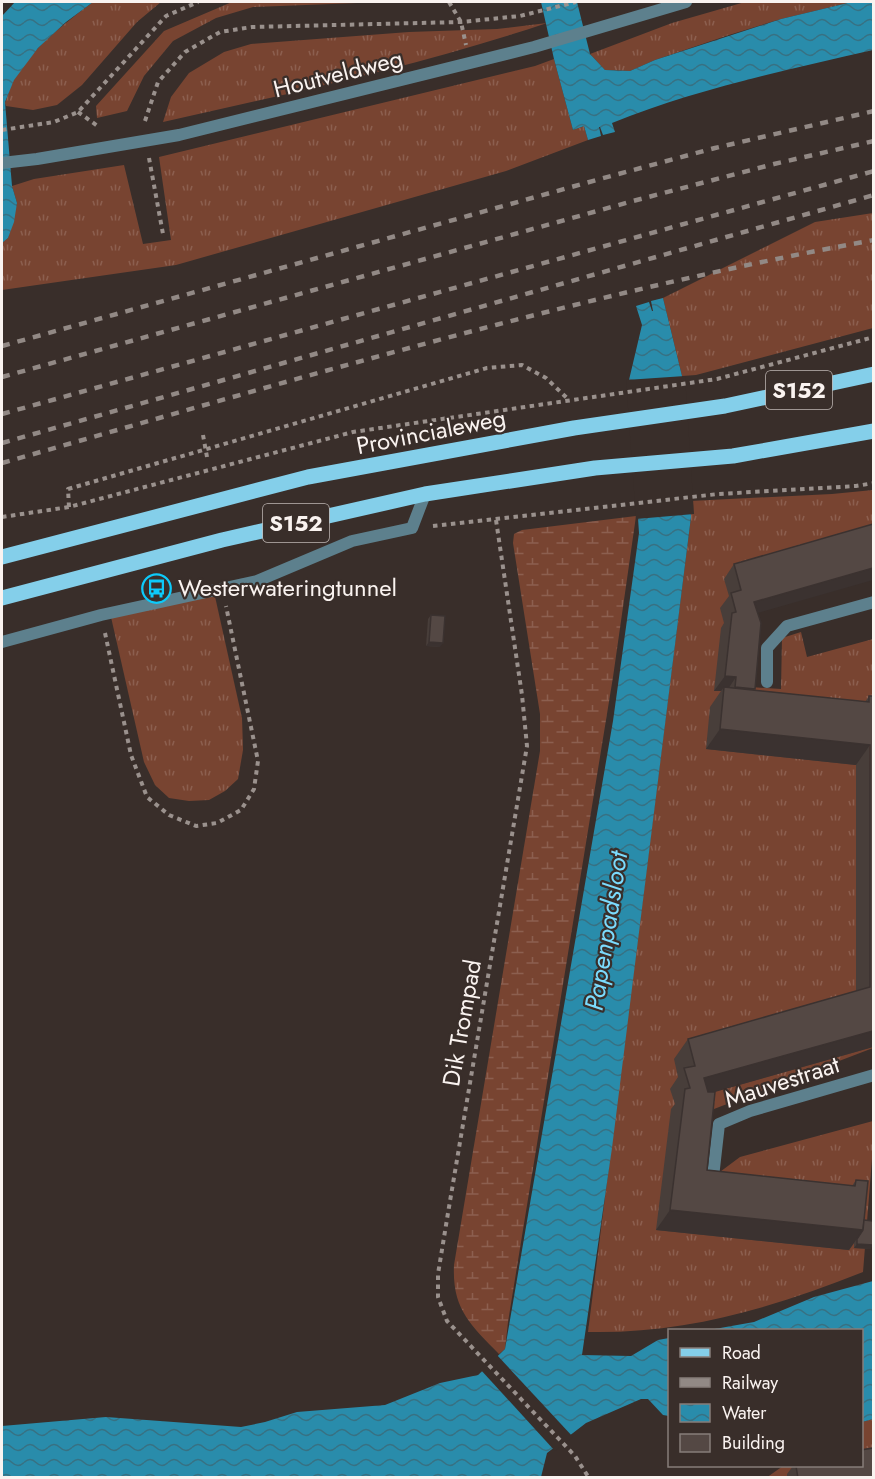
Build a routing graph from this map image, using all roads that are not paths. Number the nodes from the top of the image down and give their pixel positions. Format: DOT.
graph roads {
  1 [pos="695,2"];
  2 [pos="683,3"];
  3 [pos="2,163"];
  4 [pos="873,374"];
  5 [pos="873,431"];
  6 [pos="425,494"];
  7 [pos="2,557"];
  8 [pos="2,598"];
  9 [pos="873,602"];
  10 [pos="2,642"];
  11 [pos="766,682"];
  12 [pos="873,1075"];
  13 [pos="713,1177"];
  1 -- 2 [label="street, Houtveldweg"];
  2 -- 3 [label="street, Houtveldweg"];
  4 -- 7 [label="main road, Provincialeweg / S152"];
  5 -- 6 [label="main road, S152"];
  6 -- 8 [label="main road, S152"];
  6 -- 10 [label="street"];
  9 -- 11 [label="street"];
  12 -- 13 [label="street, Mauvestraat"];
}
